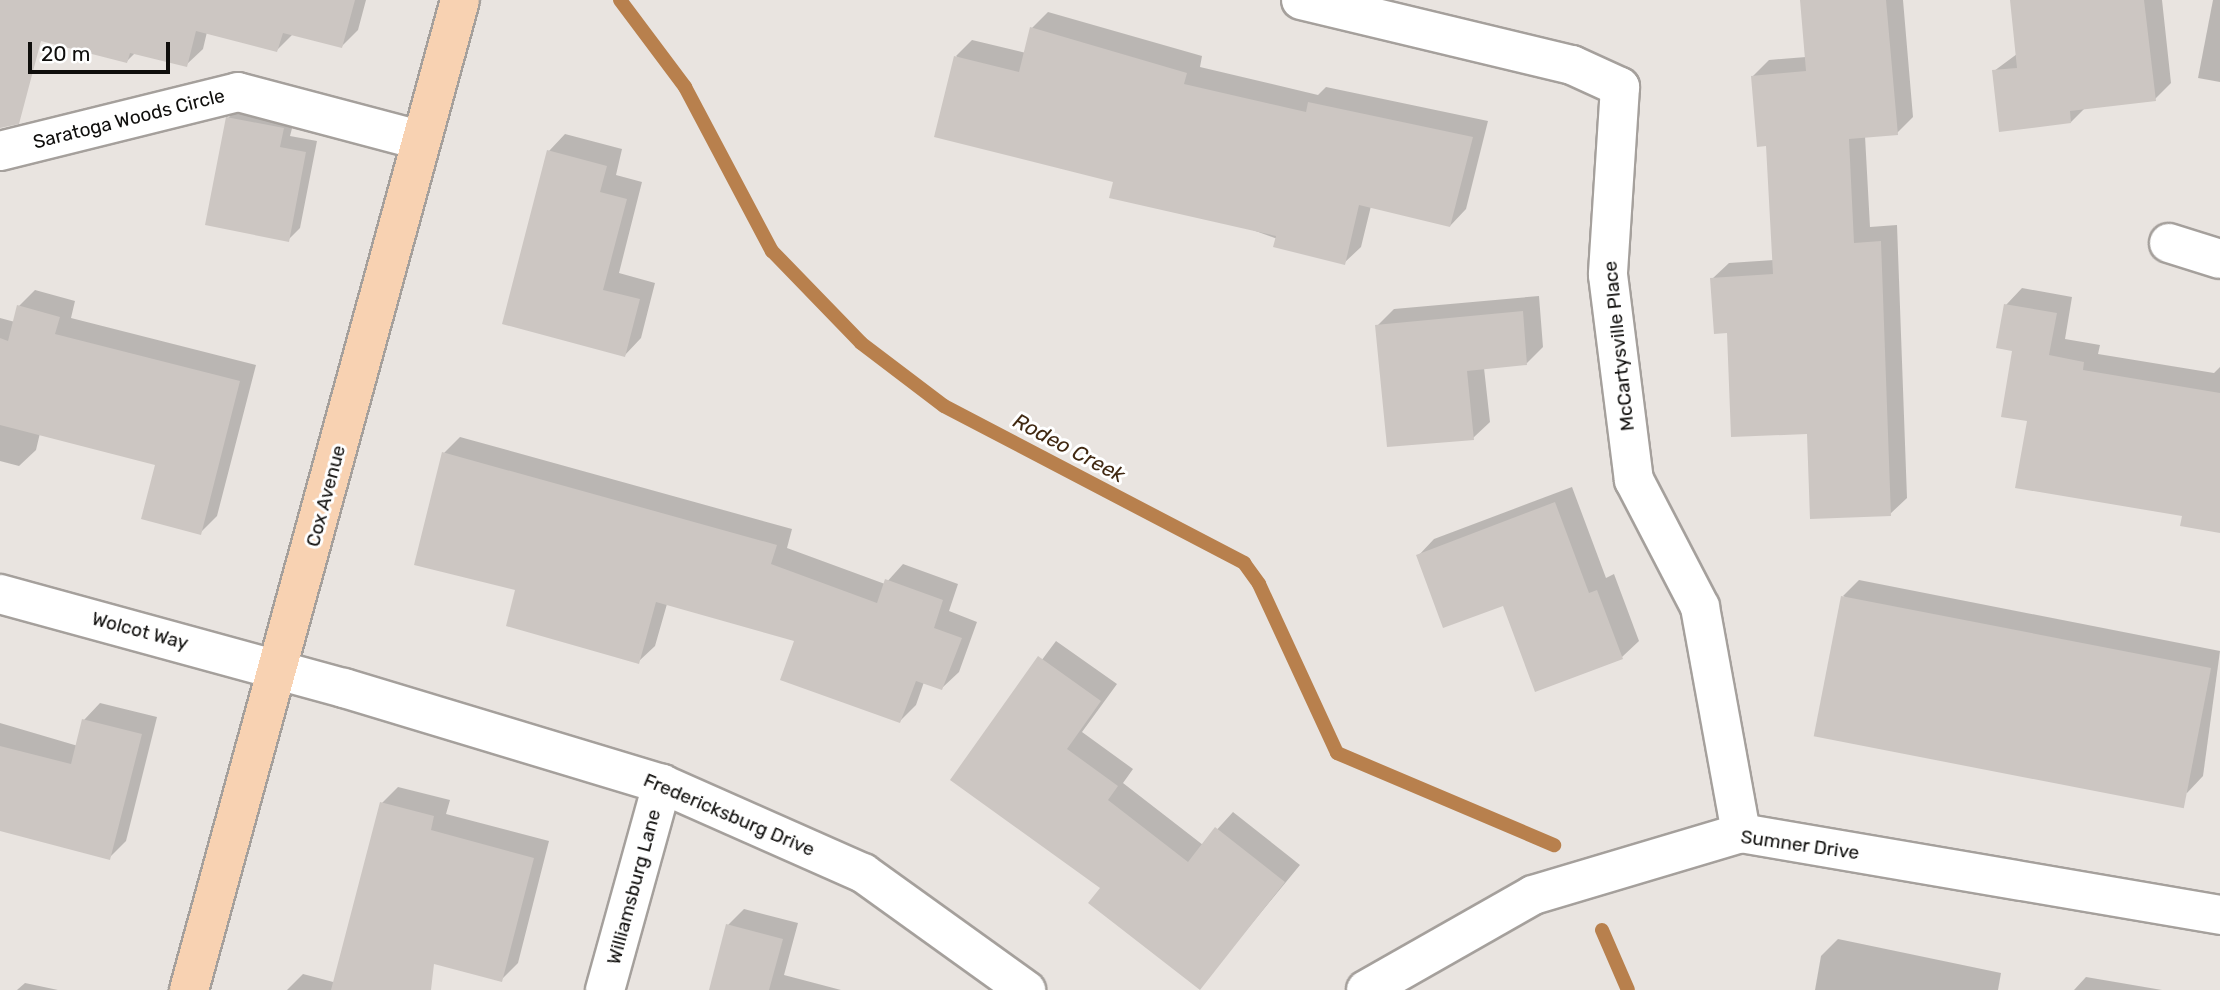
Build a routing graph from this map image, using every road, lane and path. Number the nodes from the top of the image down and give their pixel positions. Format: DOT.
graph roads {
  1 [pos="460,0"];
  2 [pos="1301,0"];
  3 [pos="420,141"];
  4 [pos="0,150"];
  5 [pos="2169,243"];
  6 [pos="2220,260"];
  7 [pos="0,594"];
  8 [pos="280,670"];
  9 [pos="662,784"];
  10 [pos="1741,833"];
  11 [pos="2220,915"];
  12 [pos="189,990"];
  13 [pos="606,990"];
  14 [pos="1027,990"];
  15 [pos="1366,990"];
  1 -- 3 [label="main road, Cox Avenue"];
  2 -- 10 [label="street, McCartysville Place"];
  3 -- 4 [label="street, Saratoga Woods Circle"];
  3 -- 8 [label="main road, Cox Avenue"];
  5 -- 6 [label="street"];
  7 -- 8 [label="street, Wolcot Way"];
  8 -- 9 [label="street, Fredericksburg Drive"];
  8 -- 12 [label="main road, Cox Avenue"];
  9 -- 13 [label="street, Williamsburg Lane"];
  9 -- 14 [label="street, Fredericksburg Drive"];
  10 -- 11 [label="street, Sumner Drive"];
  10 -- 15 [label="street, Sumner Drive"];
}
